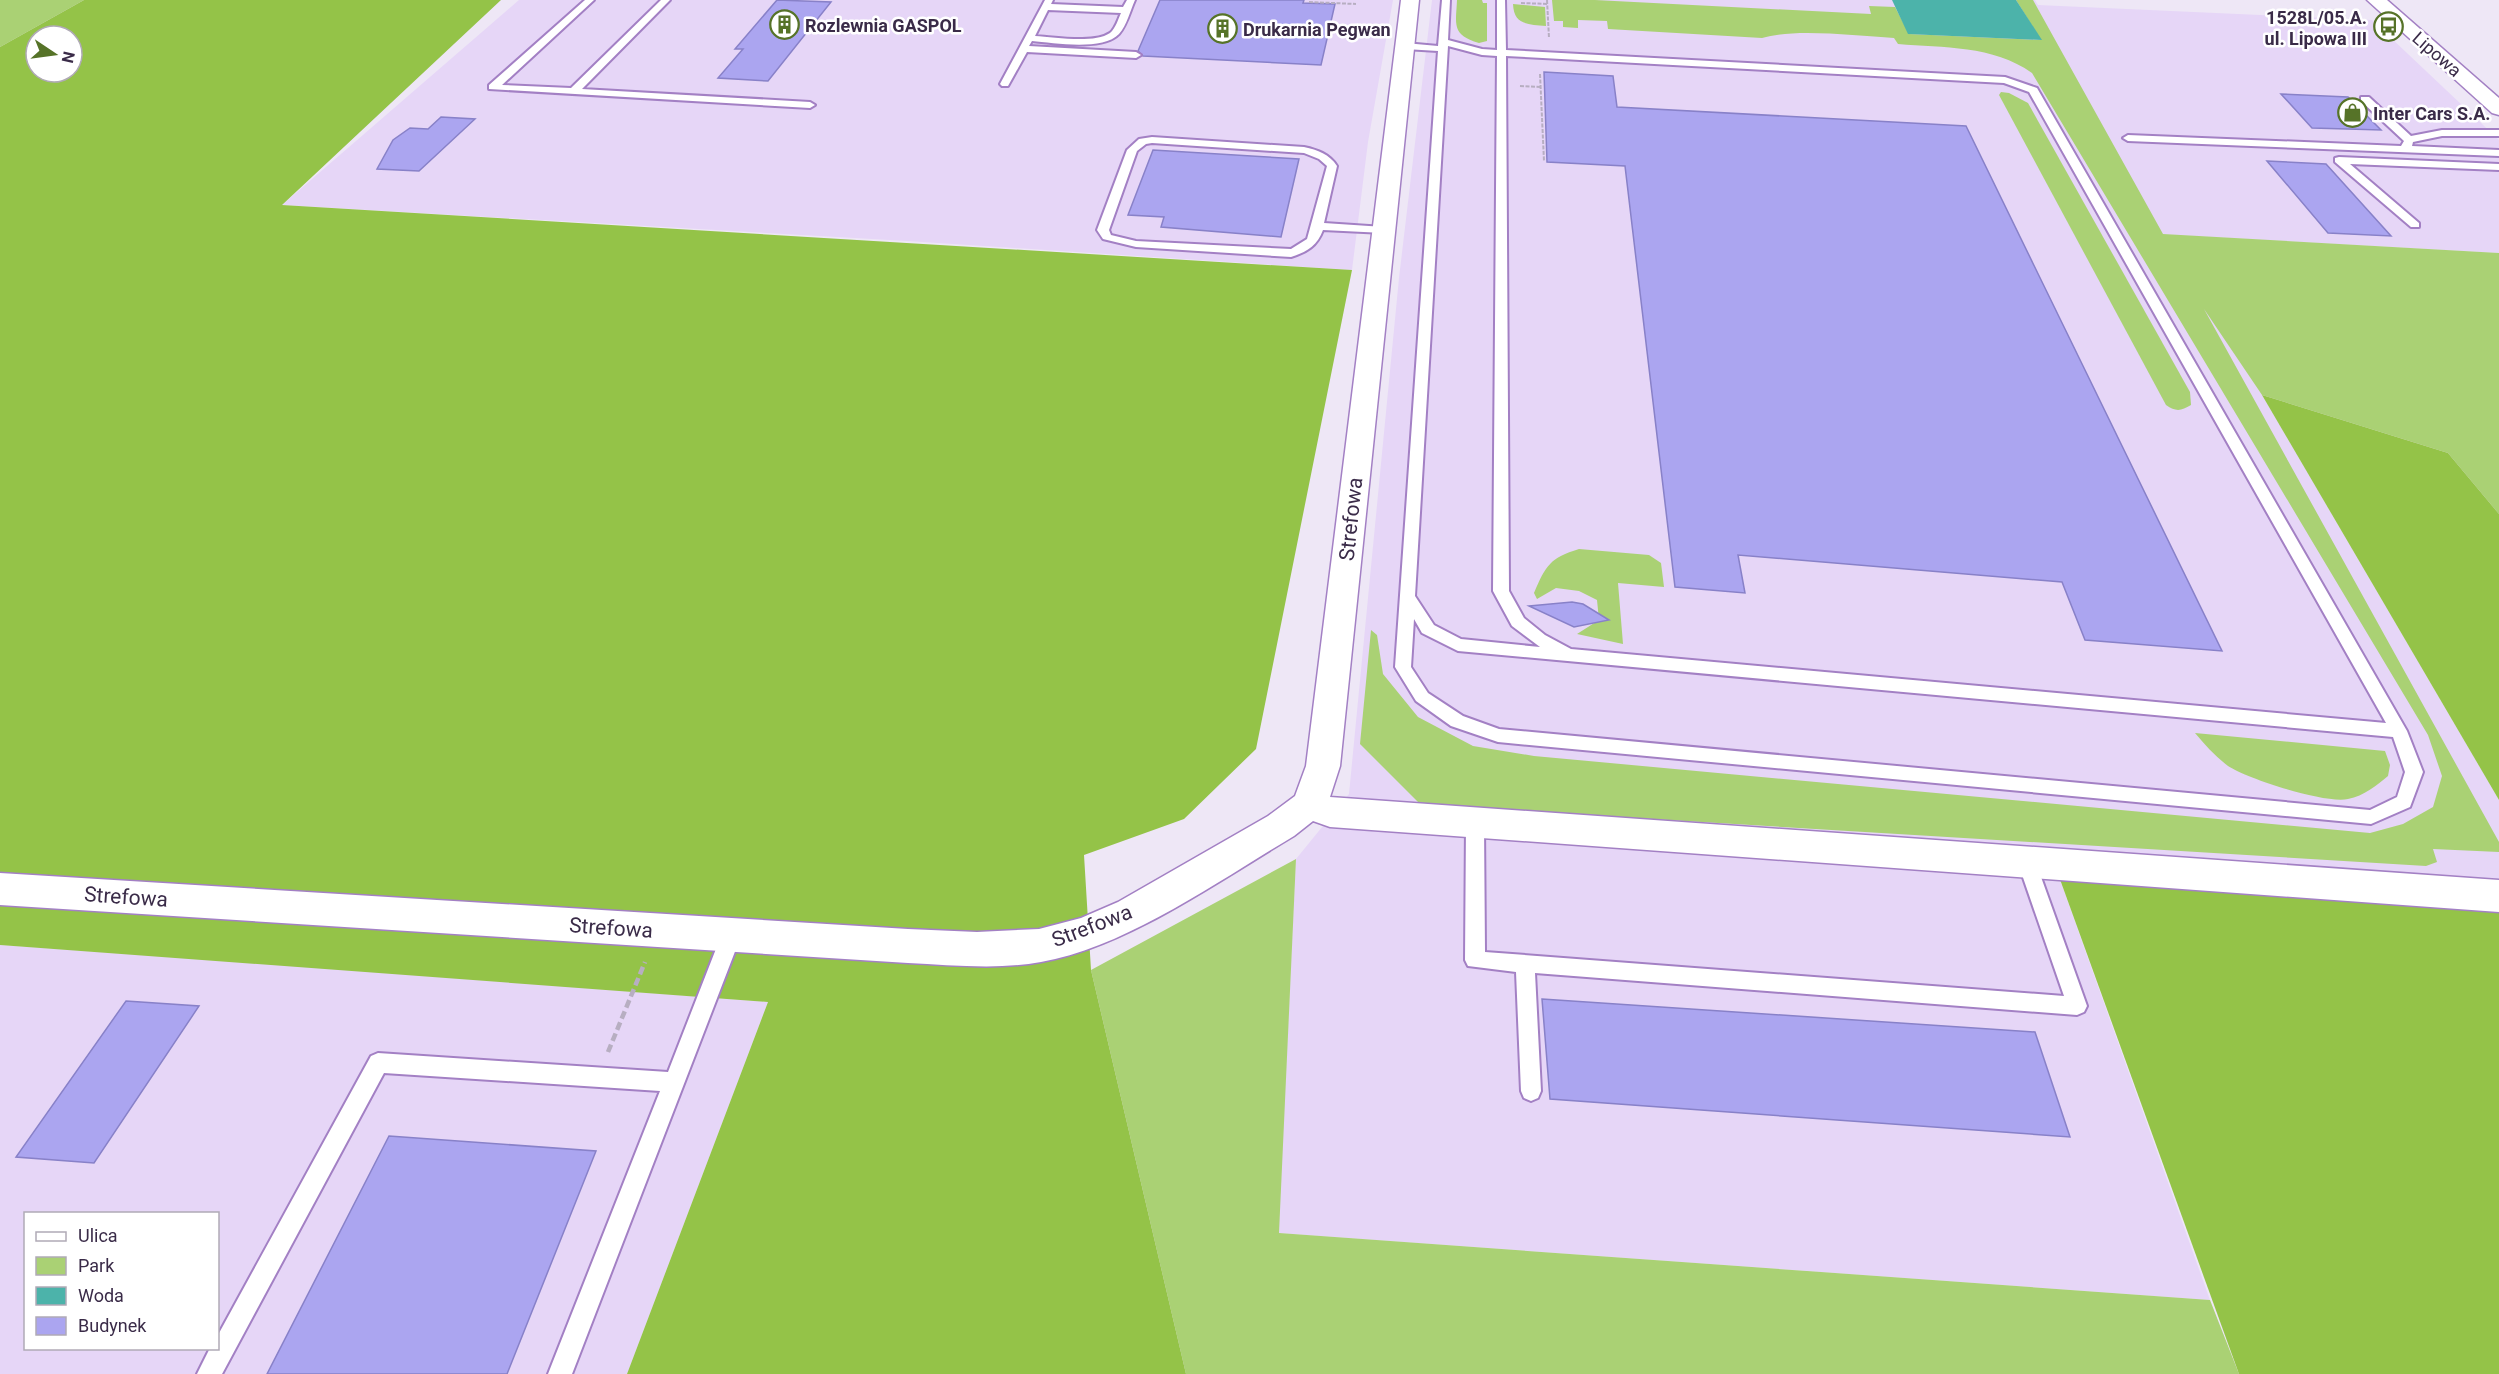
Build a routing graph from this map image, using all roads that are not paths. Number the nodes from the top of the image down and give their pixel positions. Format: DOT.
graph roads {
  1 [pos="590,0"];
  2 [pos="666,0"];
  3 [pos="1131,0"];
  4 [pos="1410,0"];
  5 [pos="1446,0"];
  6 [pos="1501,0"];
  7 [pos="2376,0"];
  8 [pos="1048,3"];
  9 [pos="1126,10"];
  10 [pos="1029,38"];
  11 [pos="1443,45"];
  12 [pos="1405,46"];
  13 [pos="1023,49"];
  14 [pos="1502,53"];
  15 [pos="1136,55"];
  16 [pos="1005,84"];
  17 [pos="574,92"];
  18 [pos="2365,99"];
  19 [pos="810,105"];
  20 [pos="2499,109"];
  21 [pos="2499,132"];
  22 [pos="2128,138"];
  23 [pos="2407,145"];
  24 [pos="2499,153"];
  25 [pos="2499,166"];
  26 [pos="2415,225"];
  27 [pos="1318,226"];
  28 [pos="1384,230"];
  29 [pos="1407,596"];
  30 [pos="1570,655"];
  31 [pos="2399,731"];
  32 [pos="1310,804"];
  33 [pos="1475,824"];
  34 [pos="2026,863"];
  35 [pos="0,889"];
  36 [pos="2499,896"];
  37 [pos="731,936"];
  38 [pos="1525,964"];
  39 [pos="674,1082"];
  40 [pos="1531,1091"];
  41 [pos="209,1374"];
  42 [pos="560,1374"];
  1 -- 17 [label="lane"];
  2 -- 17 [label="lane"];
  3 -- 9 [label="lane"];
  4 -- 12 [label="street, Strefowa"];
  5 -- 11 [label="lane"];
  6 -- 14 [label="lane"];
  7 -- 20 [label="street, Lipowa"];
  8 -- 9 [label="lane"];
  8 -- 10 [label="lane"];
  9 -- 10 [label="lane"];
  10 -- 13 [label="lane"];
  11 -- 12 [label="lane"];
  11 -- 14 [label="lane"];
  11 -- 29 [label="lane"];
  12 -- 28 [label="street, Strefowa"];
  13 -- 15 [label="lane"];
  13 -- 16 [label="lane"];
  14 -- 30 [label="lane"];
  14 -- 31 [label="lane"];
  17 -- 19 [label="lane"];
  18 -- 23 [label="lane"];
  21 -- 23 [label="lane"];
  22 -- 23 [label="lane"];
  23 -- 24 [label="lane"];
  25 -- 26 [label="lane"];
  27 -- 27 [label="lane"];
  27 -- 28 [label="lane"];
  28 -- 32 [label="street, Strefowa"];
  29 -- 30 [label="lane"];
  29 -- 31 [label="lane"];
  30 -- 31 [label="lane"];
  32 -- 33 [label="street"];
  32 -- 37 [label="street, Strefowa"];
  33 -- 34 [label="street"];
  33 -- 38 [label="lane"];
  34 -- 36 [label="street"];
  34 -- 38 [label="lane"];
  35 -- 37 [label="street, Strefowa"];
  37 -- 39 [label="lane"];
  38 -- 40 [label="lane"];
  39 -- 41 [label="lane"];
  39 -- 42 [label="lane"];
}
